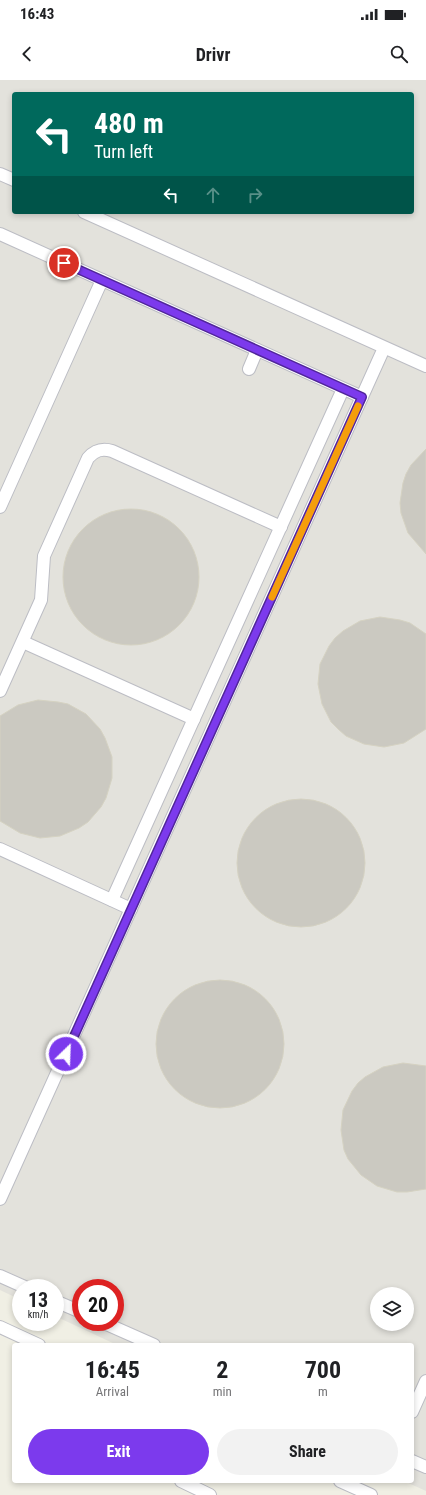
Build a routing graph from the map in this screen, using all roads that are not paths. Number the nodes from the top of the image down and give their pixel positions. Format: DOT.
graph roads {
  1 [pos="0,174"];
  2 [pos="12,179"];
  3 [pos="88,214"];
  4 [pos="0,234"];
  5 [pos="102,280"];
  6 [pos="384,348"];
  7 [pos="257,350"];
  8 [pos="426,366"];
  9 [pos="249,369"];
  10 [pos="343,389"];
  11 [pos="362,397"];
  12 [pos="0,507"];
  13 [pos="281,527"];
  14 [pos="23,642"];
  15 [pos="0,691"];
  16 [pos="194,719"];
  17 [pos="0,849"];
  18 [pos="112,900"];
  19 [pos="131,908"];
  20 [pos="0,1199"];
  21 [pos="0,1276"];
  22 [pos="12,1281"];
  23 [pos="0,1327"];
  24 [pos="122,1331"];
  25 [pos="35,1343"];
  26 [pos="149,1343"];
  27 [pos="426,1381"];
  28 [pos="414,1408"];
  29 [pos="414,1462"];
  30 [pos="426,1467"];
  31 [pos="185,1483"];
  32 [pos="344,1483"];
  33 [pos="210,1495"];
  34 [pos="371,1495"];
  1 -- 2 [label="lane"];
  3 -- 6 [label="lane"];
  4 -- 5 [label="lane"];
  5 -- 7 [label="lane"];
  5 -- 12 [label="lane"];
  6 -- 8 [label="lane"];
  6 -- 11 [label="lane"];
  7 -- 9 [label="lane"];
  7 -- 10 [label="lane"];
  10 -- 11 [label="lane"];
  10 -- 13 [label="lane"];
  11 -- 19 [label="lane"];
  13 -- 14 [label="lane"];
  13 -- 16 [label="lane"];
  14 -- 15 [label="lane"];
  14 -- 16 [label="lane"];
  16 -- 18 [label="lane"];
  17 -- 18 [label="lane"];
  18 -- 19 [label="lane"];
  19 -- 20 [label="lane"];
  21 -- 22 [label="lane"];
  23 -- 25 [label="lane"];
  24 -- 26 [label="lane"];
  27 -- 28 [label="lane"];
  29 -- 30 [label="lane"];
  31 -- 33 [label="lane"];
  32 -- 34 [label="lane"];
}
